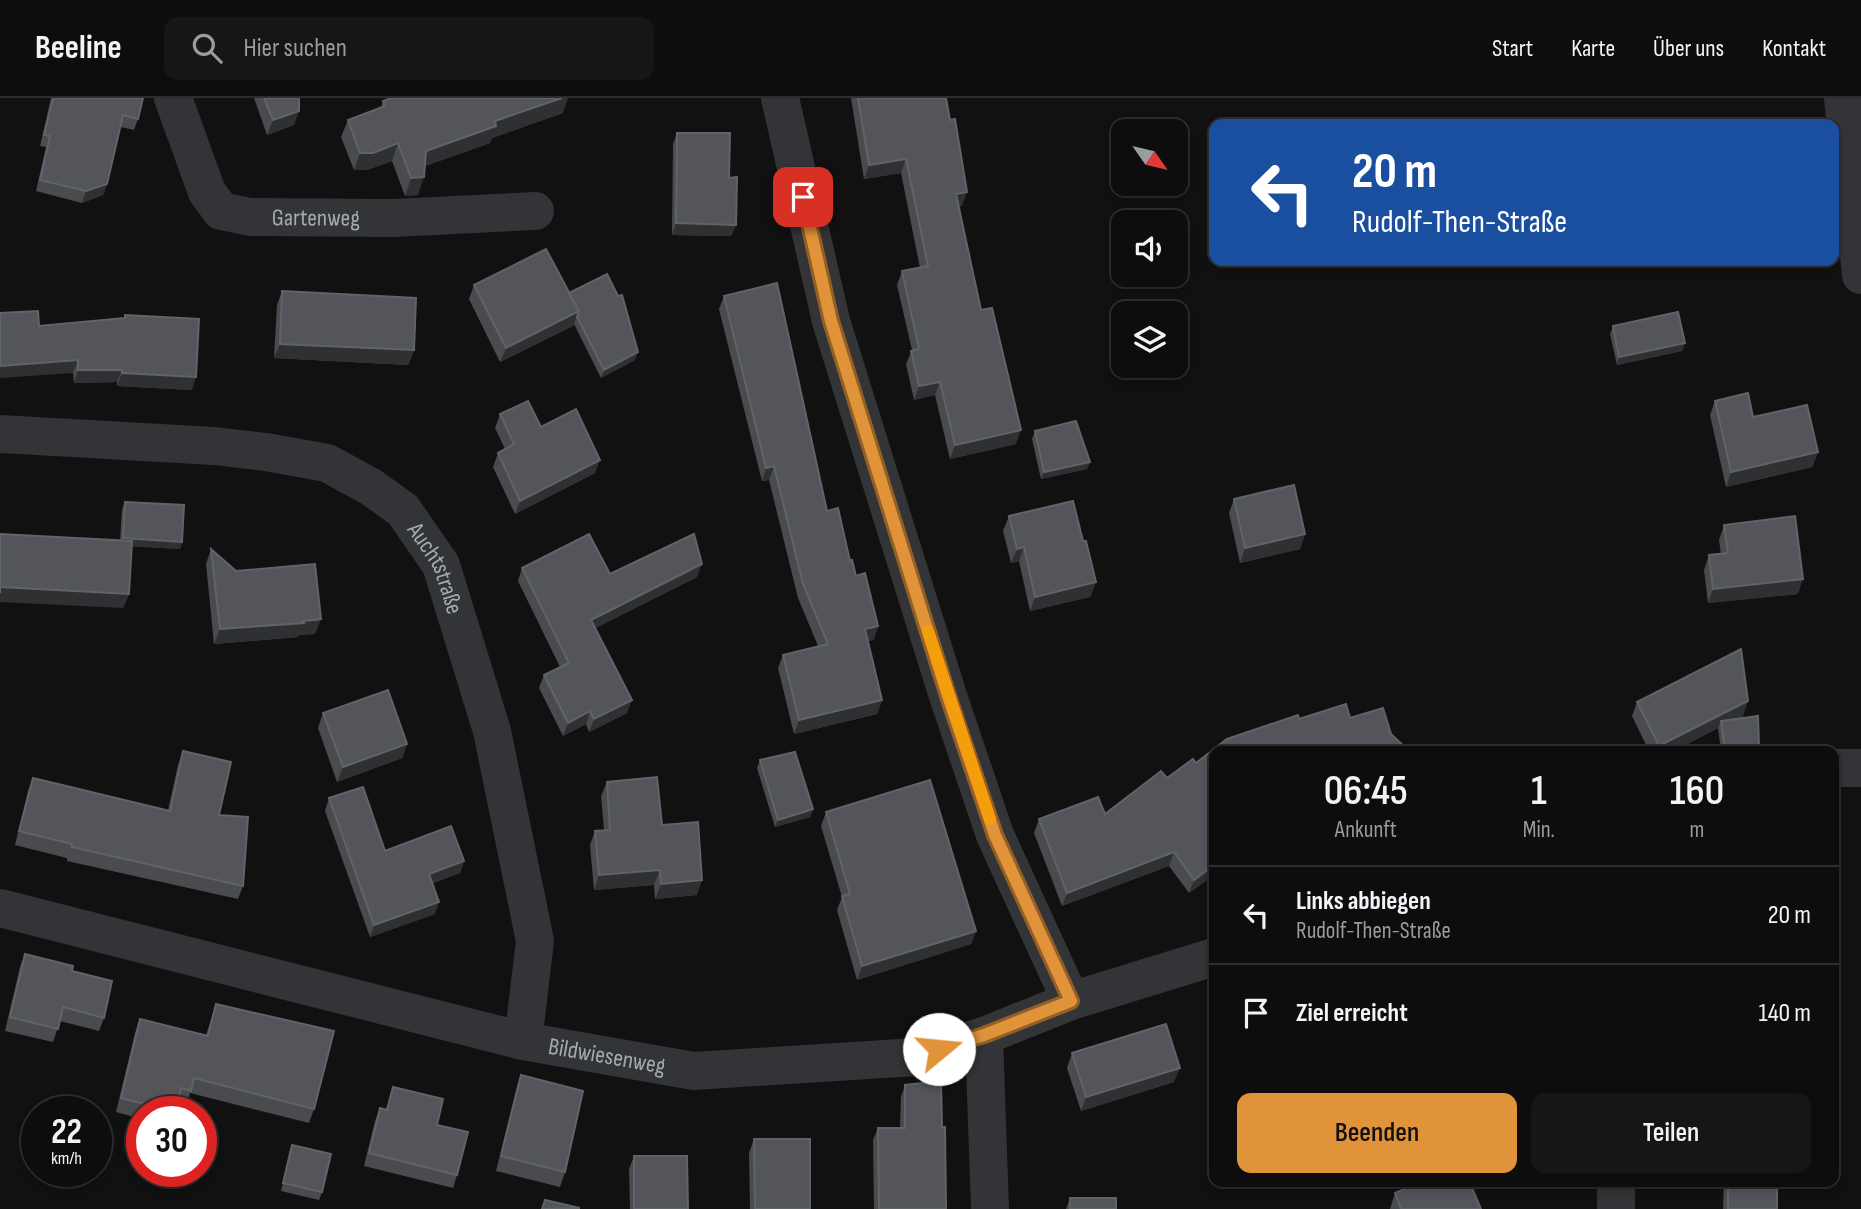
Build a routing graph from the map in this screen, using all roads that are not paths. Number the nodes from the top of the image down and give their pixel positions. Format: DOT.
graph roads {
  1 [pos="173,98"];
  2 [pos="780,98"];
  3 [pos="1843,98"];
  4 [pos="535,211"];
  5 [pos="1861,275"];
  6 [pos="0,434"];
  7 [pos="1839,768"];
  8 [pos="1861,768"];
  9 [pos="0,908"];
  10 [pos="1209,959"];
  11 [pos="1071,1001"];
  12 [pos="984,1035"];
  13 [pos="523,1041"];
  14 [pos="1616,1187"];
  15 [pos="989,1209"];
  16 [pos="1616,1209"];
  1 -- 4 [label="street, Gartenweg"];
  2 -- 11 [label="street"];
  3 -- 5 [label="street"];
  6 -- 13 [label="street, Auchtstraße"];
  7 -- 8 [label="street"];
  9 -- 13 [label="street, Bildwiesenweg"];
  10 -- 11 [label="street, Bildwiesenweg"];
  11 -- 12 [label="street, Bildwiesenweg"];
  12 -- 13 [label="street, Bildwiesenweg"];
  12 -- 15 [label="street"];
  14 -- 16 [label="street"];
}
